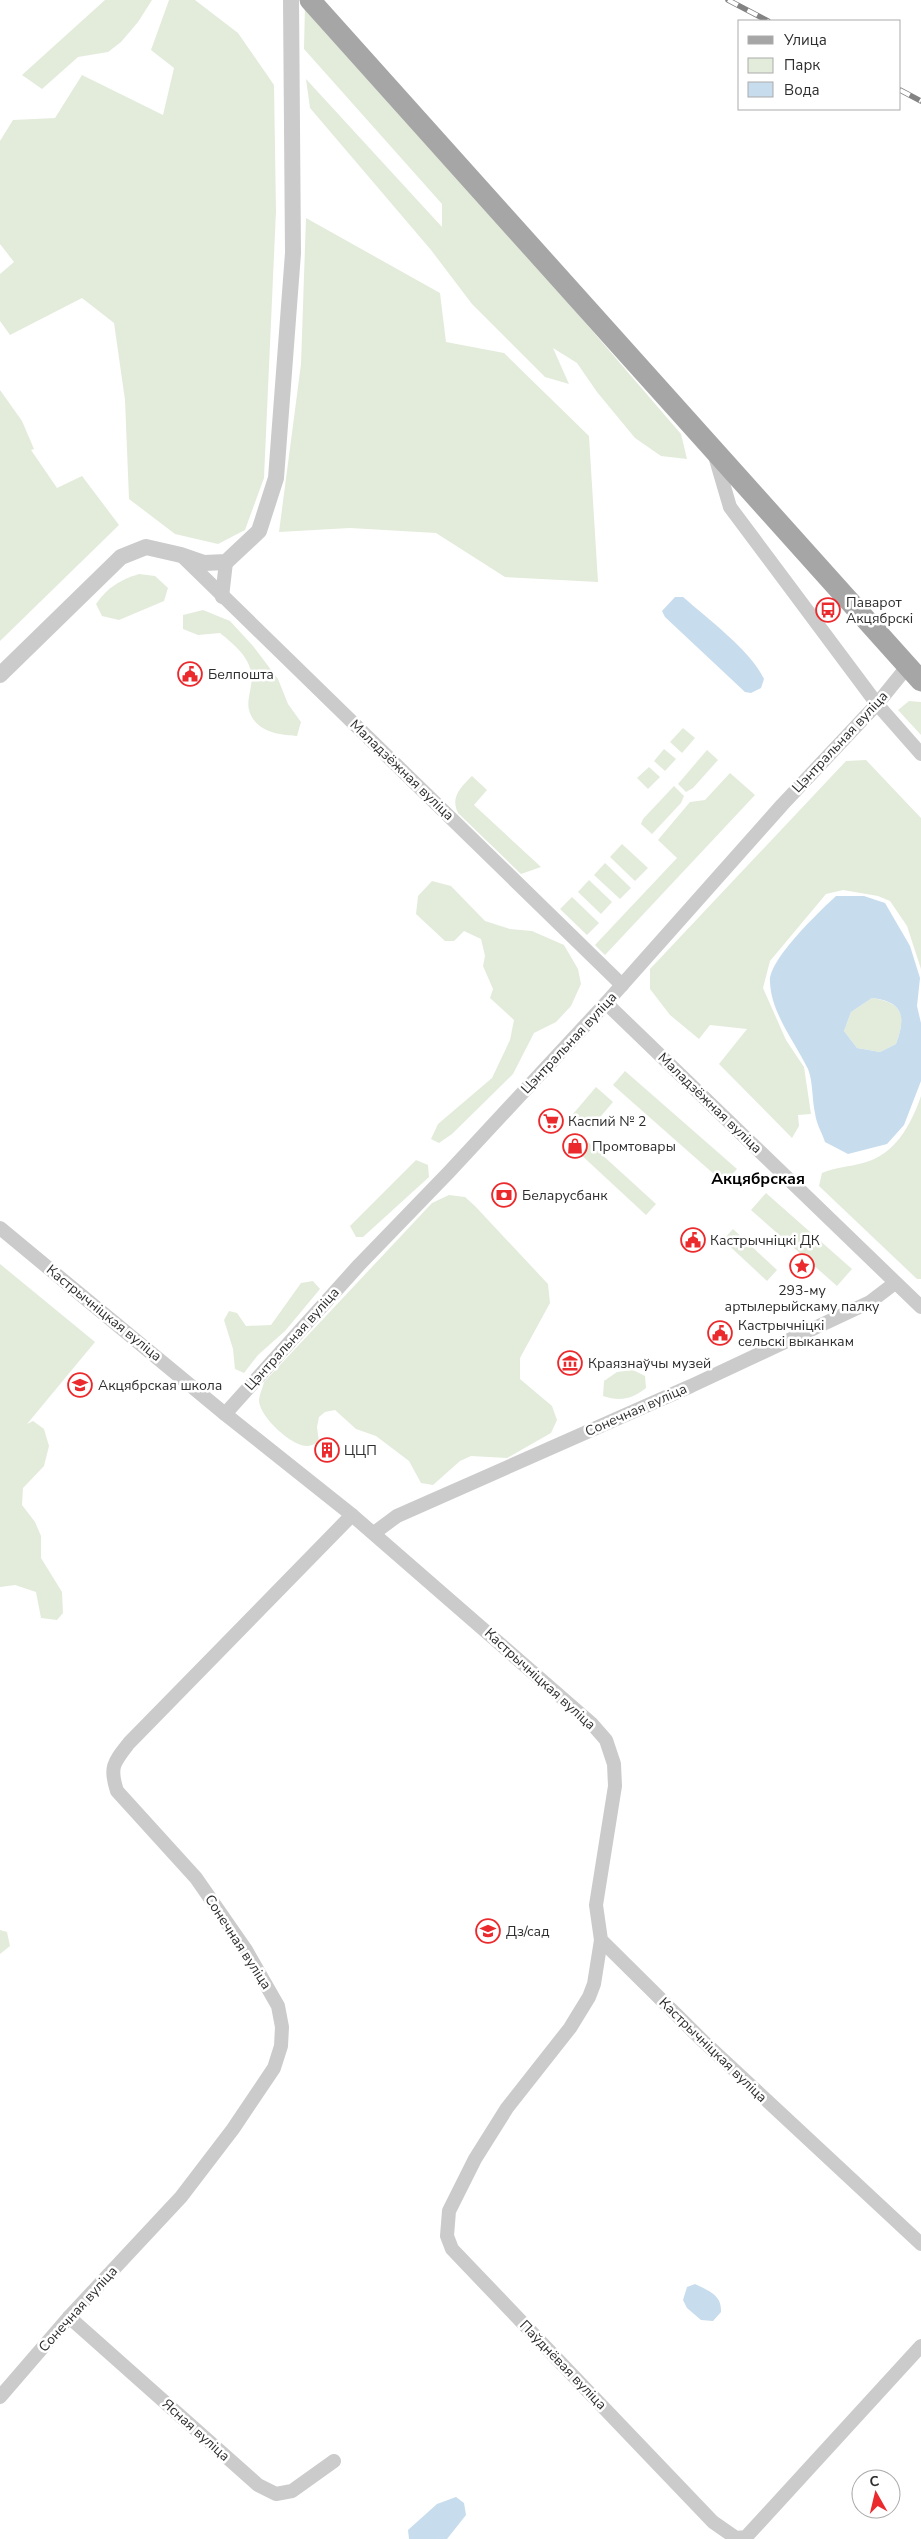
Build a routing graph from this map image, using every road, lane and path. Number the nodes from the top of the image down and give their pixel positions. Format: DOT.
graph roads {
  1 [pos="290,0"];
  2 [pos="310,0"];
  3 [pos="713,450"];
  4 [pos="181,555"];
  5 [pos="226,562"];
  6 [pos="222,597"];
  7 [pos="914,674"];
  8 [pos="0,676"];
  9 [pos="877,704"];
  10 [pos="921,754"];
  11 [pos="622,985"];
  12 [pos="606,1003"];
  13 [pos="0,1228"];
  14 [pos="895,1283"];
  15 [pos="921,1307"];
  16 [pos="225,1414"];
  17 [pos="352,1514"];
  18 [pos="374,1533"];
  19 [pos="601,1940"];
  20 [pos="921,2244"];
  21 [pos="69,2317"];
  22 [pos="921,2346"];
  23 [pos="0,2397"];
  24 [pos="334,2461"];
  25 [pos="745,2538"];
  1 -- 5 [label="street"];
  2 -- 3 [label="main road"];
  3 -- 7 [label="main road"];
  3 -- 9 [label="street"];
  4 -- 5 [label="street"];
  4 -- 6 [label="street, Маладзёжная вуліца"];
  4 -- 8 [label="street"];
  5 -- 6 [label="street"];
  6 -- 11 [label="street, Маладзёжная вуліца"];
  7 -- 9 [label="street, Цэнтральная вуліца"];
  9 -- 10 [label="street"];
  9 -- 11 [label="street, Цэнтральная вуліца"];
  11 -- 12 [label="street, Цэнтральная вуліца"];
  12 -- 14 [label="street, Маладзёжная вуліца"];
  12 -- 16 [label="street, Цэнтральная вуліца"];
  13 -- 16 [label="street, Кастрычніцкая вуліца"];
  14 -- 15 [label="street, Маладзёжная вуліца"];
  14 -- 18 [label="street, Сонечная вуліца"];
  16 -- 17 [label="street, Кастрычніцкая вуліца"];
  17 -- 18 [label="street, Кастрычніцкая вуліца"];
  17 -- 21 [label="street, Сонечная вуліца"];
  18 -- 19 [label="street, Кастрычніцкая вуліца"];
  19 -- 20 [label="street, Кастрычніцкая вуліца"];
  19 -- 25 [label="street, Паўднёвая вуліца"];
  21 -- 23 [label="street, Сонечная вуліца"];
  21 -- 24 [label="street, Ясная вуліца"];
  22 -- 25 [label="street, Паўднёвая вуліца"];
}
